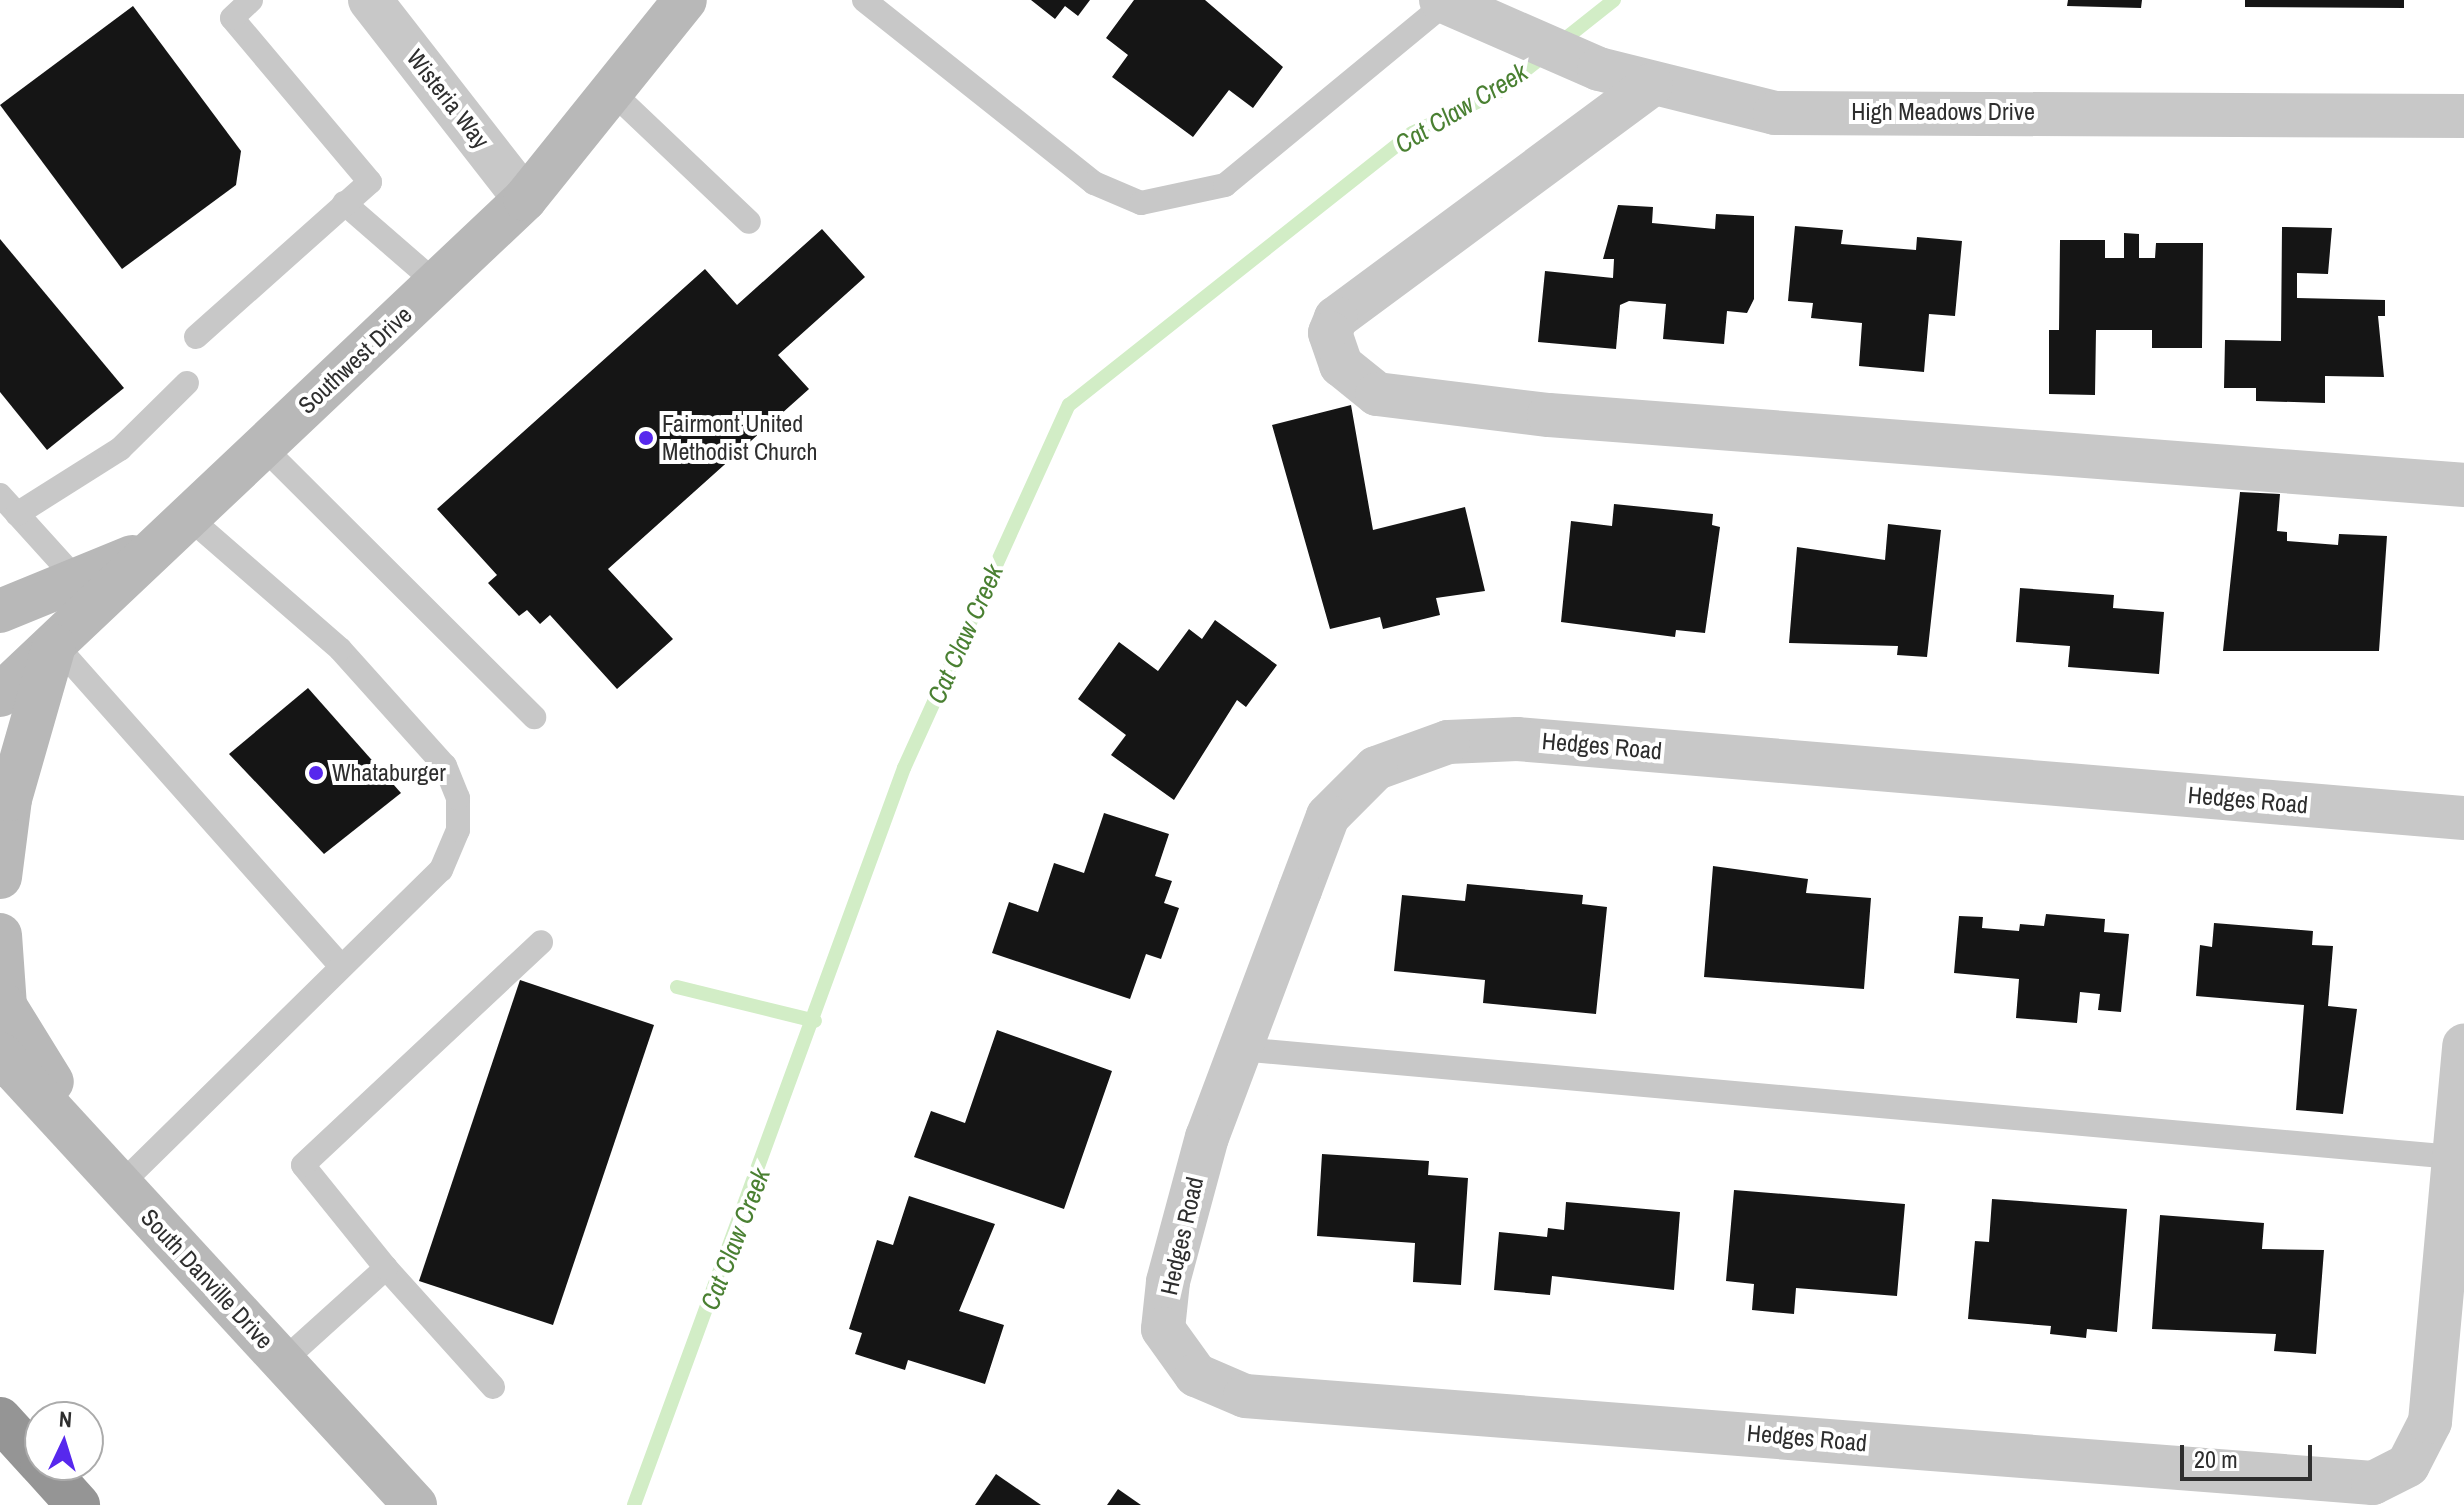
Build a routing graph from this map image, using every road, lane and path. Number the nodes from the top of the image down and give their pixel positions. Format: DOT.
graph roads {
  1 [pos="251,0"];
  2 [pos="370,0"];
  3 [pos="685,0"];
  4 [pos="864,0"];
  5 [pos="1444,1"];
  6 [pos="1651,85"];
  7 [pos="611,91"];
  8 [pos="2464,116"];
  9 [pos="525,199"];
  10 [pos="344,203"];
  11 [pos="749,222"];
  12 [pos="436,283"];
  13 [pos="196,337"];
  14 [pos="187,383"];
  15 [pos="263,447"];
  16 [pos="2464,485"];
  17 [pos="0,495"];
  18 [pos="17,514"];
  19 [pos="188,517"];
  20 [pos="157,547"];
  21 [pos="77,580"];
  22 [pos="0,611"];
  23 [pos="54,643"];
  24 [pos="0,695"];
  25 [pos="534,717"];
  26 [pos="2464,818"];
  27 [pos="0,877"];
  28 [pos="0,935"];
  29 [pos="541,942"];
  30 [pos="342,967"];
  31 [pos="2464,1046"];
  32 [pos="1240,1049"];
  33 [pos="0,1054"];
  34 [pos="0,1076"];
  35 [pos="43,1103"];
  36 [pos="2453,1157"];
  37 [pos="114,1179"];
  38 [pos="386,1268"];
  39 [pos="283,1361"];
  40 [pos="493,1387"];
  41 [pos="0,1419"];
  42 [pos="24,1445"];
  43 [pos="56,1481"];
  44 [pos="78,1505"];
  45 [pos="415,1505"];
  1 -- 10 [label="lane"];
  2 -- 9 [label="street, Wisteria Way"];
  3 -- 7 [label="main road, Southwest Drive"];
  4 -- 5 [label="lane"];
  5 -- 6 [label="street, High Meadows Drive"];
  6 -- 8 [label="street, High Meadows Drive"];
  6 -- 16 [label="street"];
  7 -- 9 [label="main road, Southwest Drive"];
  7 -- 11 [label="lane"];
  9 -- 12 [label="main road, Southwest Drive"];
  10 -- 12 [label="lane"];
  10 -- 13 [label="lane"];
  12 -- 15 [label="main road, Southwest Drive"];
  14 -- 18 [label="lane"];
  15 -- 19 [label="main road, Southwest Drive"];
  15 -- 25 [label="lane"];
  17 -- 18 [label="lane"];
  18 -- 21 [label="lane"];
  19 -- 20 [label="main road, Southwest Drive"];
  19 -- 30 [label="lane"];
  20 -- 21 [label="main road"];
  20 -- 23 [label="main road, Southwest Drive"];
  21 -- 22 [label="main road"];
  23 -- 24 [label="main road, Southwest Drive"];
  23 -- 27 [label="main road"];
  23 -- 30 [label="lane"];
  26 -- 32 [label="street, Hedges Road"];
  28 -- 37 [label="main road"];
  29 -- 38 [label="lane"];
  30 -- 37 [label="lane"];
  31 -- 36 [label="street, Hedges Road"];
  32 -- 36 [label="lane"];
  32 -- 36 [label="street, Hedges Road"];
  33 -- 35 [label="main road, South Danville Drive"];
  34 -- 35 [label="main road"];
  35 -- 37 [label="main road, South Danville Drive"];
  37 -- 39 [label="main road, South Danville Drive"];
  38 -- 39 [label="lane"];
  38 -- 40 [label="lane"];
  39 -- 45 [label="main road, South Danville Drive"];
  41 -- 42 [label="highway"];
  43 -- 44 [label="highway"];
}
